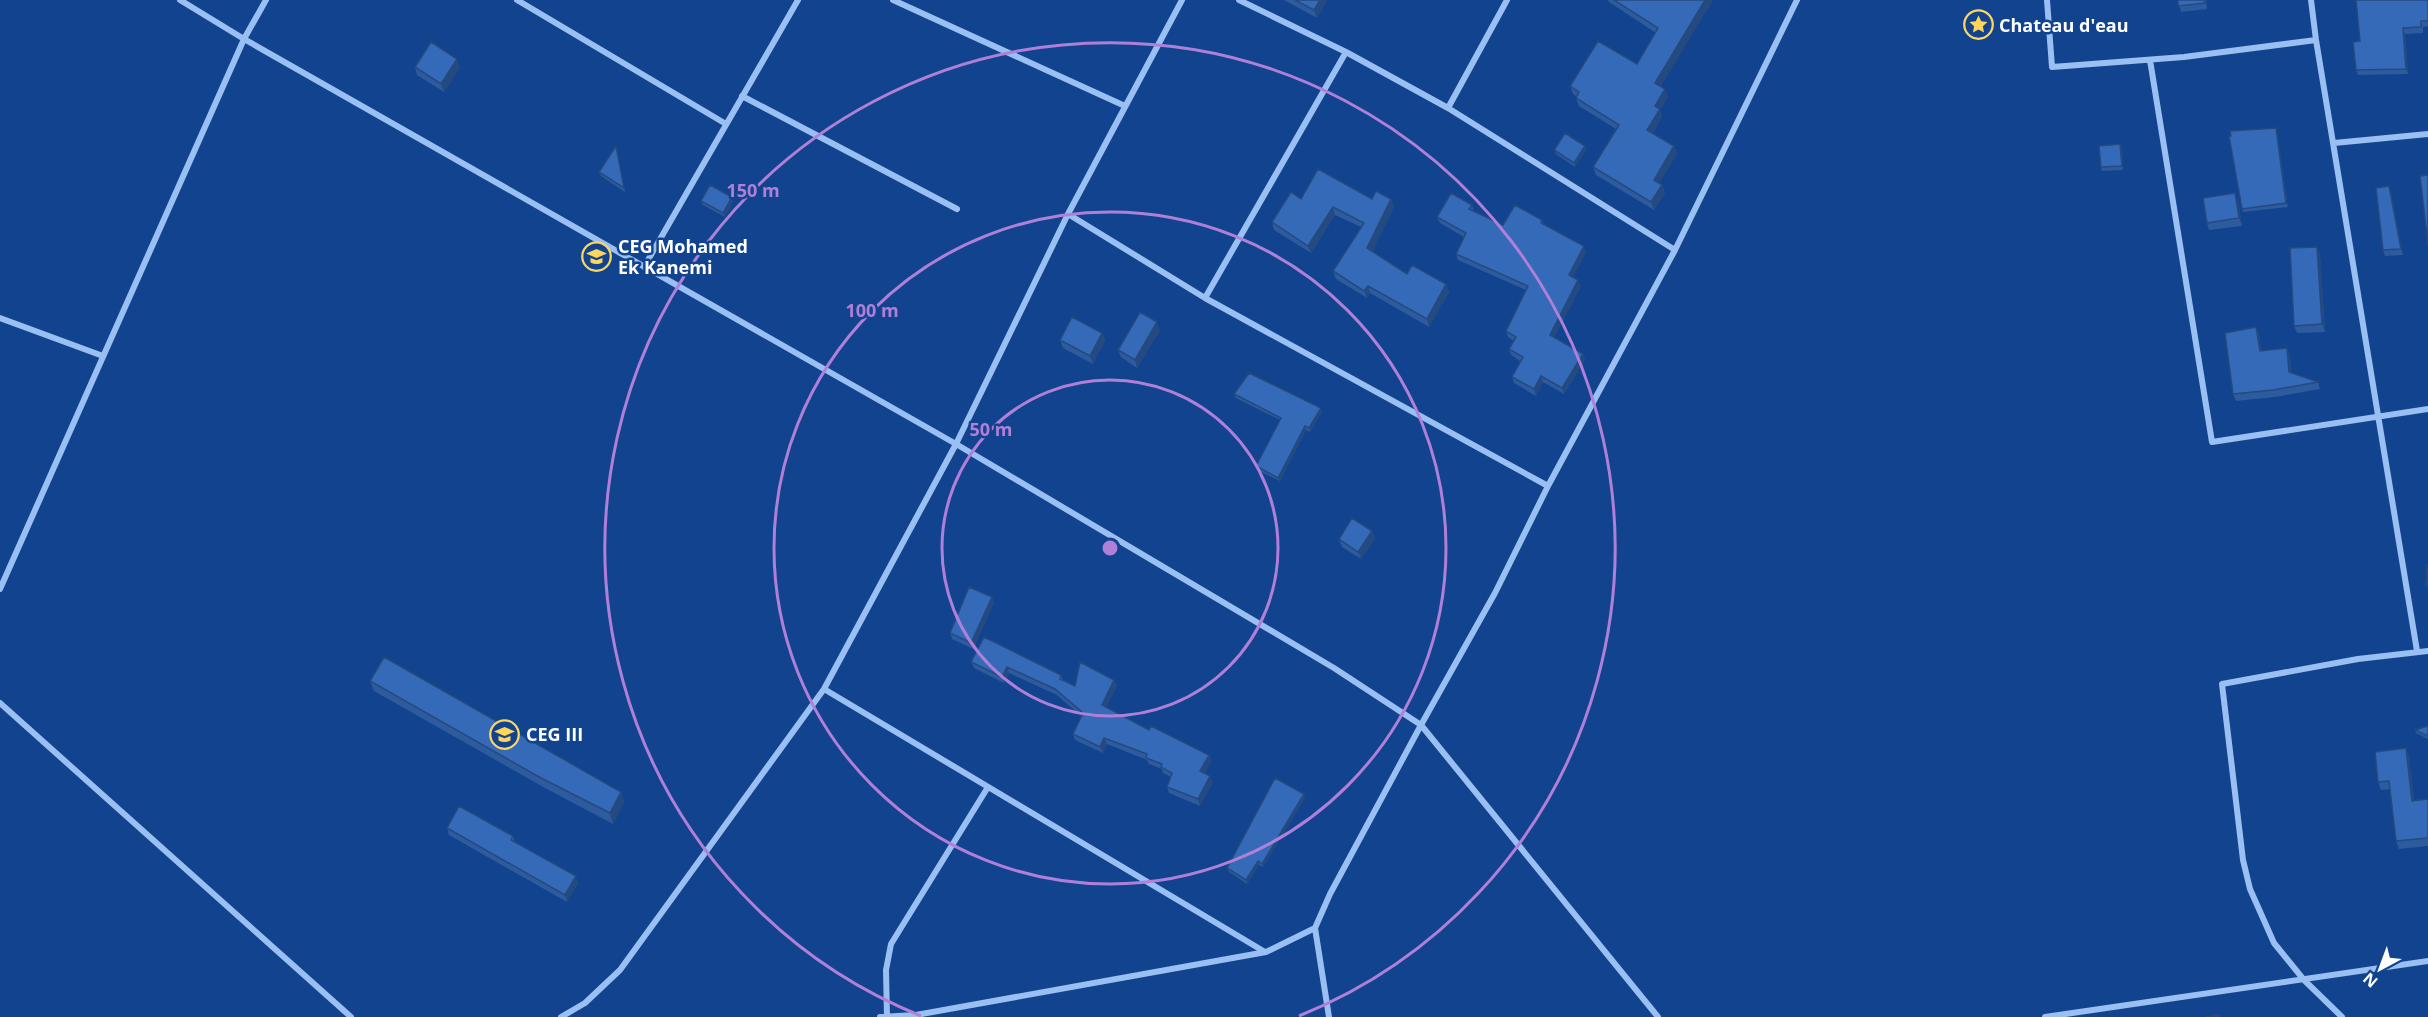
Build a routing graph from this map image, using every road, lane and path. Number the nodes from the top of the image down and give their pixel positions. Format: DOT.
graph roads {
  1 [pos="180,0"];
  2 [pos="266,0"];
  3 [pos="517,0"];
  4 [pos="798,0"];
  5 [pos="893,0"];
  6 [pos="1182,0"];
  7 [pos="1239,0"];
  8 [pos="1507,0"];
  9 [pos="1797,0"];
  10 [pos="2047,0"];
  11 [pos="2311,0"];
  12 [pos="244,39"];
  13 [pos="2316,40"];
  14 [pos="1346,52"];
  15 [pos="2150,60"];
  16 [pos="742,96"];
  17 [pos="1125,106"];
  18 [pos="1448,108"];
  19 [pos="726,124"];
  20 [pos="2428,134"];
  21 [pos="2334,143"];
  22 [pos="957,209"];
  23 [pos="1068,214"];
  24 [pos="1675,250"];
  25 [pos="644,267"];
  26 [pos="1205,298"];
  27 [pos="0,318"];
  28 [pos="103,356"];
  29 [pos="2428,409"];
  30 [pos="2380,418"];
  31 [pos="956,444"];
  32 [pos="1548,486"];
  33 [pos="0,589"];
  34 [pos="2417,651"];
  35 [pos="2428,651"];
  36 [pos="824,689"];
  37 [pos="0,703"];
  38 [pos="1421,725"];
  39 [pos="988,787"];
  40 [pos="1315,928"];
  41 [pos="1266,952"];
  42 [pos="2428,961"];
  43 [pos="2304,980"];
  44 [pos="351,1017"];
  45 [pos="561,1017"];
  46 [pos="880,1017"];
  47 [pos="887,1017"];
  48 [pos="1329,1017"];
  49 [pos="1658,1017"];
  50 [pos="2044,1017"];
  51 [pos="2342,1017"];
  1 -- 12 [label="street"];
  2 -- 12 [label="street"];
  3 -- 19 [label="street"];
  4 -- 16 [label="street"];
  5 -- 17 [label="street"];
  6 -- 17 [label="street"];
  7 -- 14 [label="street"];
  8 -- 18 [label="street"];
  9 -- 24 [label="street"];
  10 -- 15 [label="street"];
  11 -- 13 [label="street"];
  12 -- 25 [label="street"];
  12 -- 28 [label="street"];
  13 -- 15 [label="street"];
  13 -- 21 [label="street"];
  14 -- 18 [label="street"];
  14 -- 26 [label="street"];
  15 -- 30 [label="street"];
  16 -- 19 [label="street"];
  16 -- 22 [label="street"];
  17 -- 23 [label="street"];
  18 -- 24 [label="street"];
  19 -- 25 [label="street"];
  20 -- 21 [label="street"];
  21 -- 30 [label="street"];
  23 -- 26 [label="street"];
  23 -- 31 [label="street"];
  24 -- 32 [label="street"];
  25 -- 31 [label="street"];
  26 -- 32 [label="street"];
  27 -- 28 [label="street"];
  28 -- 33 [label="street"];
  29 -- 30 [label="street"];
  30 -- 34 [label="street"];
  31 -- 36 [label="street"];
  31 -- 38 [label="street"];
  32 -- 38 [label="street"];
  34 -- 35 [label="street"];
  34 -- 43 [label="street"];
  36 -- 39 [label="street"];
  36 -- 45 [label="street"];
  37 -- 44 [label="street"];
  38 -- 40 [label="street"];
  38 -- 49 [label="street"];
  39 -- 41 [label="street"];
  39 -- 47 [label="street"];
  40 -- 41 [label="street"];
  40 -- 48 [label="street"];
  41 -- 47 [label="street"];
  42 -- 43 [label="street"];
  43 -- 50 [label="street"];
  43 -- 51 [label="street"];
  46 -- 47 [label="street"];
}
